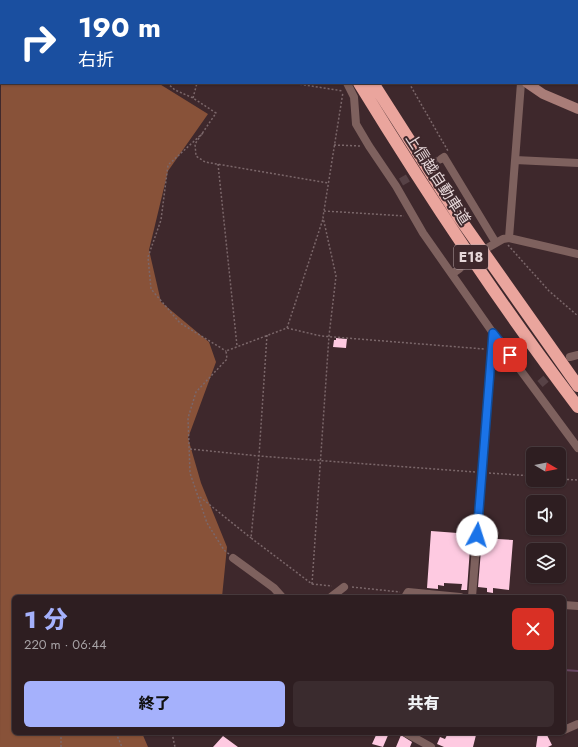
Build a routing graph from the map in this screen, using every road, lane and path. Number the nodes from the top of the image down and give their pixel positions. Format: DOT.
graph roads {
  1 [pos="168,84"];
  2 [pos="197,84"];
  3 [pos="298,84"];
  4 [pos="348,84"];
  5 [pos="360,84"];
  6 [pos="374,84"];
  7 [pos="410,84"];
  8 [pos="521,84"];
  9 [pos="528,84"];
  10 [pos="193,98"];
  11 [pos="578,109"];
  12 [pos="203,133"];
  13 [pos="334,145"];
  14 [pos="368,146"];
  15 [pos="450,154"];
  16 [pos="441,159"];
  17 [pos="515,160"];
  18 [pos="578,163"];
  19 [pos="218,164"];
  20 [pos="328,183"];
  21 [pos="324,211"];
  22 [pos="413,216"];
  23 [pos="323,217"];
  24 [pos="499,242"];
  25 [pos="578,254"];
  26 [pos="578,316"];
  27 [pos="287,328"];
  28 [pos="493,333"];
  29 [pos="267,335"];
  30 [pos="330,336"];
  31 [pos="237,346"];
  32 [pos="492,349"];
  33 [pos="226,351"];
  34 [pos="578,386"];
  35 [pos="578,407"];
  36 [pos="578,448"];
  37 [pos="190,449"];
  38 [pos="259,456"];
  39 [pos="321,460"];
  40 [pos="482,472"];
  41 [pos="526,475"];
  42 [pos="566,479"];
  43 [pos="578,480"];
  44 [pos="199,496"];
  45 [pos="251,538"];
  46 [pos="233,558"];
  47 [pos="312,584"];
  48 [pos="344,587"];
  49 [pos="280,595"];
  50 [pos="334,595"];
  51 [pos="407,595"];
  52 [pos="472,595"];
  53 [pos="566,605"];
  54 [pos="578,606"];
  55 [pos="578,724"];
  56 [pos="566,729"];
  57 [pos="61,735"];
  58 [pos="117,735"];
  59 [pos="172,735"];
  60 [pos="410,735"];
  61 [pos="61,747"];
  62 [pos="122,747"];
  63 [pos="175,747"];
  64 [pos="431,747"];
  1 -- 10 [label="path"];
  2 -- 10 [label="path"];
  3 -- 13 [label="path"];
  4 -- 14 [label="street"];
  5 -- 35 [label="highway, 上信越自動車道 / E18"];
  6 -- 34 [label="highway, 上信越自動車道 / E18"];
  7 -- 15 [label="path"];
  8 -- 17 [label="street"];
  9 -- 11 [label="main road"];
  10 -- 12 [label="path"];
  12 -- 19 [label="path"];
  12 -- 33 [label="path"];
  13 -- 14 [label="path"];
  13 -- 20 [label="path"];
  14 -- 22 [label="street"];
  16 -- 24 [label="street"];
  17 -- 18 [label="street"];
  17 -- 24 [label="street"];
  19 -- 20 [label="path"];
  19 -- 31 [label="path"];
  20 -- 21 [label="path"];
  21 -- 22 [label="path"];
  21 -- 23 [label="path"];
  22 -- 28 [label="street"];
  23 -- 27 [label="path"];
  23 -- 30 [label="path"];
  24 -- 25 [label="street"];
  24 -- 26 [label="path"];
  27 -- 29 [label="path"];
  27 -- 30 [label="path"];
  28 -- 32 [label="street"];
  28 -- 36 [label="street"];
  29 -- 31 [label="path"];
  29 -- 38 [label="path"];
  30 -- 32 [label="path"];
  30 -- 39 [label="path"];
  31 -- 33 [label="path"];
  32 -- 40 [label="street"];
  33 -- 37 [label="path"];
  37 -- 38 [label="path"];
  37 -- 44 [label="path"];
  38 -- 39 [label="path"];
  38 -- 45 [label="path"];
  39 -- 40 [label="path"];
  39 -- 47 [label="path"];
  40 -- 41 [label="path"];
  40 -- 52 [label="street"];
  42 -- 43 [label="path"];
  44 -- 45 [label="path"];
  44 -- 46 [label="path"];
  45 -- 47 [label="path"];
  46 -- 49 [label="street"];
  47 -- 48 [label="path"];
  48 -- 50 [label="street"];
  48 -- 51 [label="path"];
  53 -- 54 [label="street"];
  55 -- 56 [label="street"];
  57 -- 61 [label="path"];
  58 -- 62 [label="path"];
  59 -- 63 [label="path"];
  60 -- 64 [label="street"];
}
